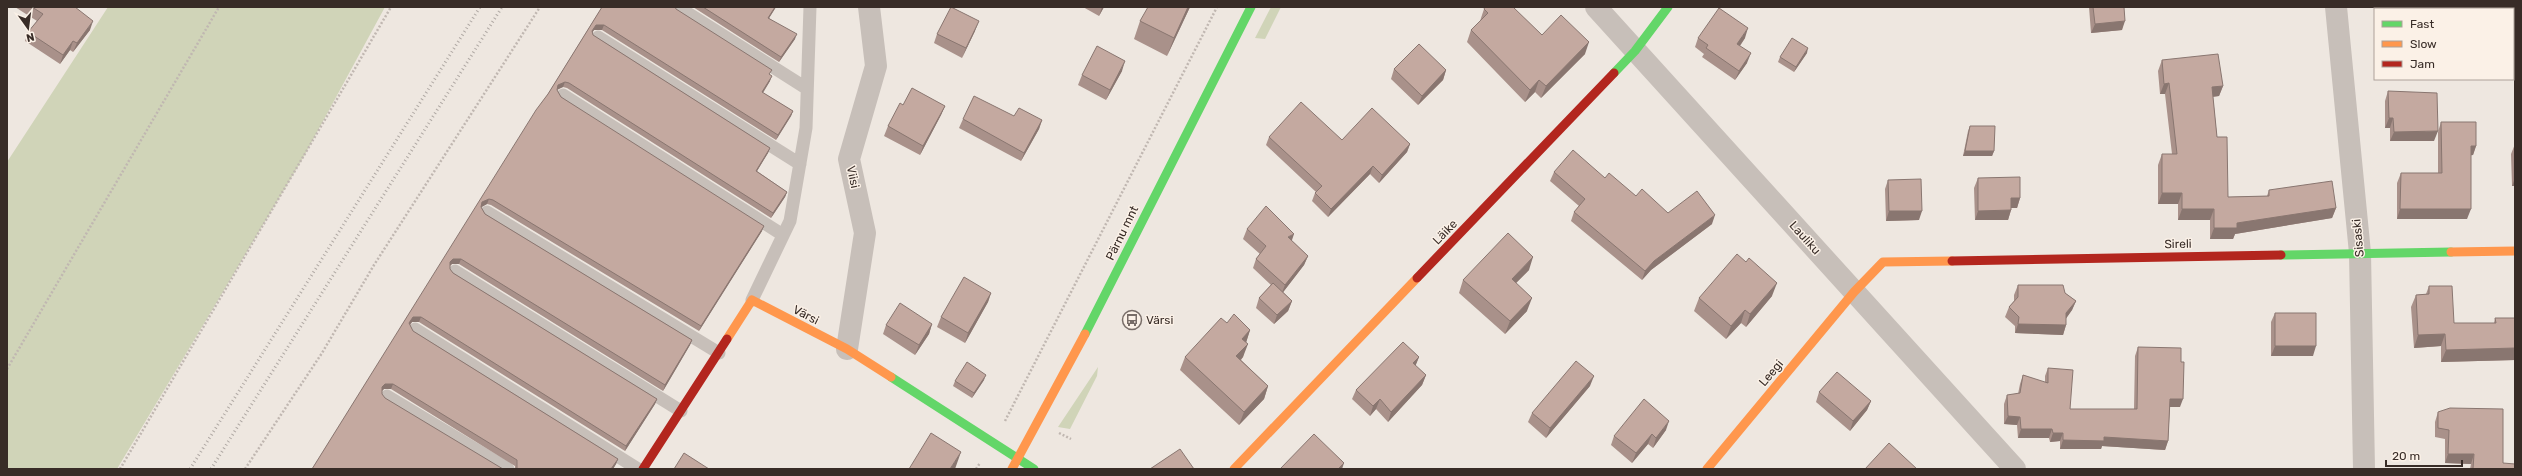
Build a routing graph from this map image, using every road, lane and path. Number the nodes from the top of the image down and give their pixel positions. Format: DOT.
graph roads {
  1 [pos="219,7"];
  2 [pos="391,7"];
  3 [pos="540,7"];
  4 [pos="678,7"];
  5 [pos="810,7"];
  6 [pos="869,7"];
  7 [pos="1217,7"];
  8 [pos="1251,7"];
  9 [pos="1596,7"];
  10 [pos="1668,7"];
  11 [pos="2336,7"];
  12 [pos="598,37"];
  13 [pos="1635,51"];
  14 [pos="806,88"];
  15 [pos="563,95"];
  16 [pos="800,164"];
  17 [pos="486,212"];
  18 [pos="783,236"];
  19 [pos="2515,251"];
  20 [pos="2360,253"];
  21 [pos="455,271"];
  22 [pos="1854,292"];
  23 [pos="752,300"];
  24 [pos="415,329"];
  25 [pos="846,349"];
  26 [pos="718,353"];
  27 [pos="7,369"];
  28 [pos="387,396"];
  29 [pos="1012,409"];
  30 [pos="681,411"];
  31 [pos="1019,459"];
  32 [pos="120,469"];
  33 [pos="245,469"];
  34 [pos="508,469"];
  35 [pos="638,469"];
  36 [pos="643,469"];
  37 [pos="1012,469"];
  38 [pos="1034,469"];
  39 [pos="1234,469"];
  40 [pos="1707,469"];
  41 [pos="2015,469"];
  42 [pos="2364,469"];
  1 -- 27 [label="path"];
  2 -- 32 [label="path"];
  3 -- 33 [label="path"];
  4 -- 14 [label="lane"];
  5 -- 14 [label="lane"];
  6 -- 25 [label="street, Viisi"];
  7 -- 29 [label="path"];
  8 -- 31 [label="street, Pärnu mnt"];
  9 -- 13 [label="street, Lauliku"];
  10 -- 13 [label="street, Läike"];
  11 -- 20 [label="street, Sisaski"];
  12 -- 16 [label="lane"];
  13 -- 22 [label="street, Lauliku"];
  13 -- 39 [label="street, Läike"];
  14 -- 16 [label="lane"];
  15 -- 18 [label="lane"];
  16 -- 18 [label="lane"];
  17 -- 26 [label="lane"];
  18 -- 23 [label="lane"];
  19 -- 20 [label="street, Sireli"];
  20 -- 22 [label="street, Sireli"];
  20 -- 42 [label="street, Sisaski"];
  21 -- 30 [label="lane"];
  22 -- 40 [label="street, Leegi"];
  22 -- 41 [label="street, Lauliku"];
  23 -- 25 [label="street, Värsi"];
  23 -- 26 [label="street"];
  24 -- 35 [label="lane"];
  25 -- 31 [label="street, Värsi"];
  26 -- 30 [label="street"];
  28 -- 34 [label="lane"];
  30 -- 36 [label="street"];
  31 -- 37 [label="street, Pärnu mnt"];
  31 -- 38 [label="street, Värsi"];
}
